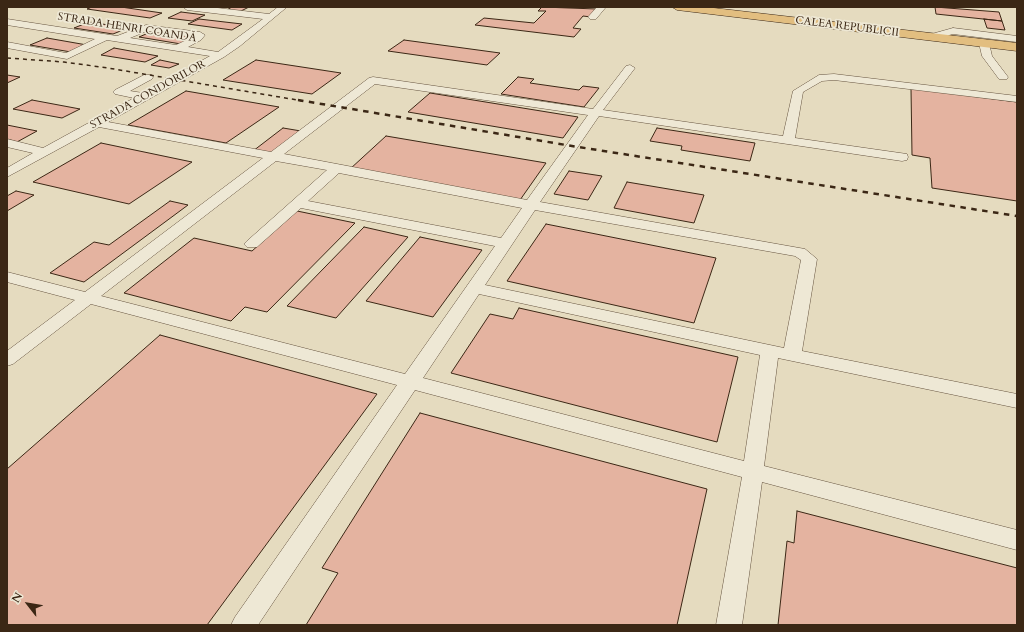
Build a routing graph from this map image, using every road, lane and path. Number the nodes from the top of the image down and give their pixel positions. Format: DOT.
graph roads {
  1 [pos="187,7"];
  2 [pos="282,7"];
  3 [pos="602,7"];
  4 [pos="677,7"];
  5 [pos="270,17"];
  6 [pos="593,17"];
  7 [pos="9,23"];
  8 [pos="106,37"];
  9 [pos="931,37"];
  10 [pos="119,39"];
  11 [pos="1017,39"];
  12 [pos="984,43"];
  13 [pos="7,45"];
  14 [pos="1017,47"];
  15 [pos="178,48"];
  16 [pos="220,55"];
  17 [pos="630,68"];
  18 [pos="1003,76"];
  19 [pos="148,77"];
  20 [pos="145,97"];
  21 [pos="1017,99"];
  22 [pos="596,112"];
  23 [pos="97,123"];
  24 [pos="788,141"];
  25 [pos="7,143"];
  26 [pos="44,152"];
  27 [pos="272,156"];
  28 [pos="902,157"];
  29 [pos="336,168"];
  30 [pos="7,173"];
  31 [pos="298,203"];
  32 [pos="530,205"];
  33 [pos="505,243"];
  34 [pos="252,244"];
  35 [pos="7,277"];
  36 [pos="474,288"];
  37 [pos="86,299"];
  38 [pos="770,351"];
  39 [pos="792,356"];
  40 [pos="7,360"];
  41 [pos="410,382"];
  42 [pos="1017,401"];
  43 [pos="753,472"];
  44 [pos="1017,540"];
  45 [pos="244,625"];
  46 [pos="729,625"];
  1 -- 5 [label="street"];
  2 -- 5 [label="street, STRADA CONDORILOR"];
  3 -- 6 [label="street"];
  4 -- 9 [label="main road, CALEA REPUBLICII"];
  5 -- 16 [label="street, STRADA CONDORILOR"];
  7 -- 8 [label="street, STRADA HENRI COANDĂ"];
  8 -- 10 [label="street, STRADA HENRI COANDĂ"];
  8 -- 13 [label="street"];
  9 -- 11 [label="street"];
  9 -- 12 [label="main road, CALEA REPUBLICII"];
  10 -- 15 [label="street, STRADA HENRI COANDĂ"];
  10 -- 15 [label="street"];
  12 -- 14 [label="main road, CALEA REPUBLICII"];
  12 -- 18 [label="street"];
  15 -- 16 [label="street, STRADA HENRI COANDĂ"];
  16 -- 20 [label="street, STRADA CONDORILOR"];
  17 -- 22 [label="street"];
  19 -- 20 [label="street"];
  20 -- 23 [label="street, STRADA CONDORILOR"];
  21 -- 24 [label="street"];
  22 -- 24 [label="street"];
  22 -- 27 [label="street"];
  22 -- 32 [label="street"];
  23 -- 26 [label="street, STRADA CONDORILOR"];
  23 -- 27 [label="street"];
  24 -- 28 [label="street"];
  25 -- 26 [label="street"];
  26 -- 30 [label="street, STRADA CONDORILOR"];
  27 -- 29 [label="street"];
  27 -- 37 [label="street"];
  29 -- 31 [label="street"];
  29 -- 32 [label="street"];
  31 -- 33 [label="street"];
  31 -- 34 [label="street"];
  32 -- 33 [label="street"];
  32 -- 39 [label="street"];
  33 -- 36 [label="street"];
  35 -- 37 [label="street"];
  36 -- 38 [label="street"];
  36 -- 41 [label="street"];
  37 -- 40 [label="street"];
  37 -- 41 [label="street"];
  38 -- 39 [label="street"];
  38 -- 43 [label="street"];
  39 -- 42 [label="street"];
  41 -- 43 [label="street"];
  41 -- 45 [label="street"];
  43 -- 44 [label="street"];
  43 -- 46 [label="street"];
}
